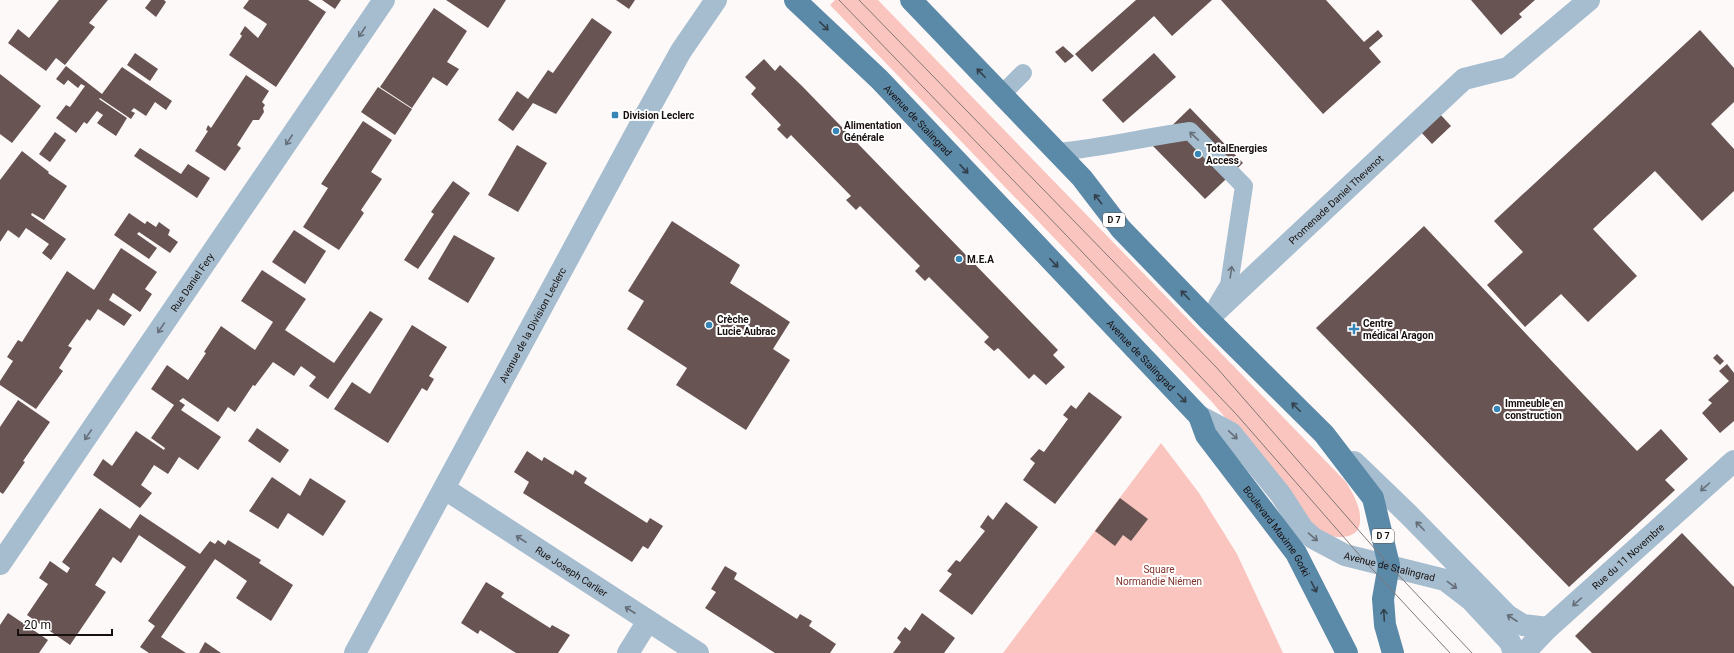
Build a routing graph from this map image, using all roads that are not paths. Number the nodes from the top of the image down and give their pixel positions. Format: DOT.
graph roads {
  1 [pos="384,0"];
  2 [pos="716,0"];
  3 [pos="796,0"];
  4 [pos="911,0"];
  5 [pos="1589,0"];
  6 [pos="1023,73"];
  7 [pos="1002,94"];
  8 [pos="1057,152"];
  9 [pos="1208,319"];
  10 [pos="1199,416"];
  11 [pos="1324,434"];
  12 [pos="1734,461"];
  13 [pos="445,489"];
  14 [pos="0,564"];
  15 [pos="1389,565"];
  16 [pos="648,621"];
  17 [pos="1548,628"];
  18 [pos="355,653"];
  19 [pos="628,653"];
  20 [pos="698,653"];
  21 [pos="1347,653"];
  22 [pos="1393,653"];
  23 [pos="1514,653"];
  24 [pos="1524,653"];
  1 -- 14 [label="street, Rue Daniel Fery, one-way"];
  2 -- 13 [label="street, Avenue de la Division Leclerc"];
  3 -- 10 [label="main road, Avenue de Stalingrad, one-way"];
  7 -- 4 [label="main road, D 7, one-way"];
  5 -- 9 [label="street, Promenade Daniel Thevenot"];
  6 -- 7 [label="lane"];
  7 -- 8 [label="main road, D 7"];
  9 -- 8 [label="main road, D 7, one-way"];
  9 -- 8 [label="lane, one-way"];
  11 -- 9 [label="main road, D 7, one-way"];
  10 -- 15 [label="street, Avenue de Stalingrad, one-way"];
  10 -- 21 [label="main road, Boulevard Maxime Gorki, one-way"];
  11 -- 15 [label="main road, D 7"];
  17 -- 11 [label="street, one-way"];
  12 -- 17 [label="street, Rue du 11 Novembre, one-way"];
  16 -- 13 [label="street, Rue Joseph Carlier, one-way"];
  13 -- 18 [label="street, Avenue de la Division Leclerc"];
  22 -- 15 [label="main road, D 7, one-way"];
  15 -- 23 [label="street, Avenue de Stalingrad, one-way"];
  16 -- 19 [label="street"];
  16 -- 20 [label="street, Rue Joseph Carlier"];
  17 -- 24 [label="street, Rue du 11 Novembre"];
}
